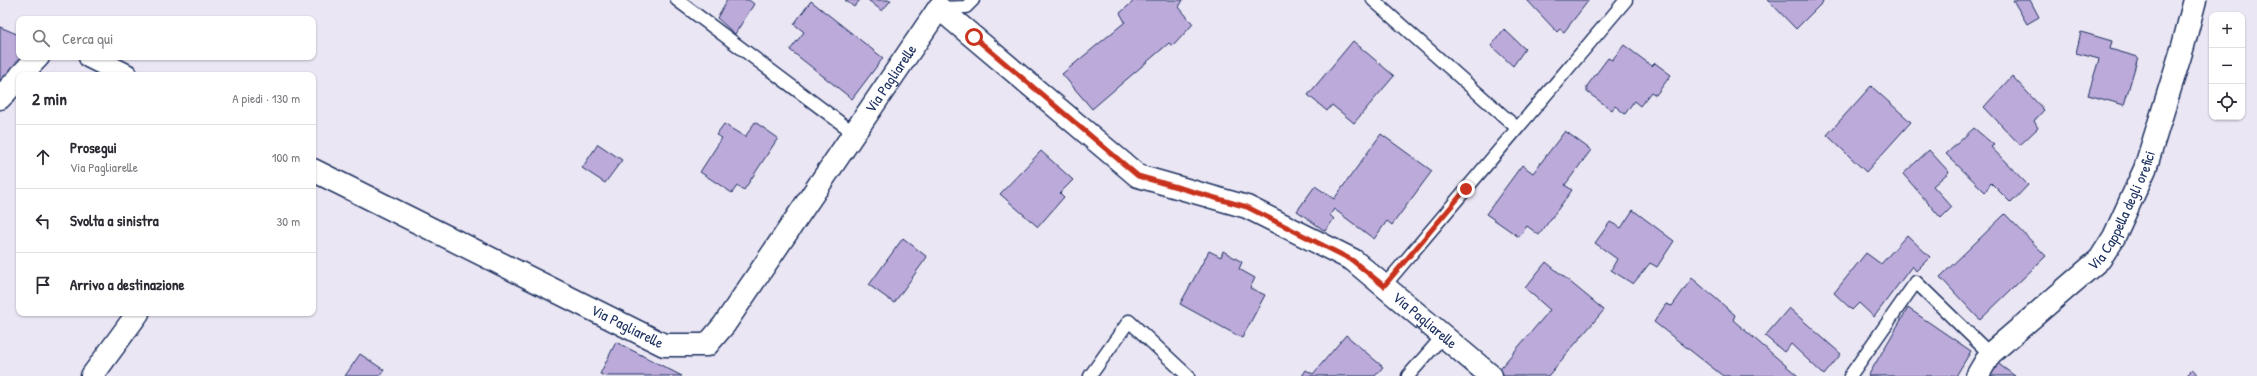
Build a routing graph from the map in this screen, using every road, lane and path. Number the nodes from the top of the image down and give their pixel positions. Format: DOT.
graph roads {
  1 [pos="677,0"];
  2 [pos="973,0"];
  3 [pos="1373,0"];
  4 [pos="1626,0"];
  5 [pos="2195,0"];
  6 [pos="939,4"];
  7 [pos="35,60"];
  8 [pos="96,60"];
  9 [pos="24,72"];
  10 [pos="120,72"];
  11 [pos="16,81"];
  12 [pos="0,98"];
  13 [pos="1517,128"];
  14 [pos="854,134"];
  15 [pos="316,171"];
  16 [pos="1384,286"];
  17 [pos="136,316"];
  18 [pos="1443,336"];
  19 [pos="1990,354"];
  20 [pos="92,376"];
  21 [pos="1090,376"];
  22 [pos="1188,376"];
  23 [pos="1408,376"];
  24 [pos="1491,376"];
  25 [pos="1850,376"];
  26 [pos="1977,376"];
  1 -- 14 [label="lane"];
  2 -- 6 [label="lane"];
  3 -- 13 [label="lane"];
  4 -- 13 [label="lane"];
  5 -- 19 [label="street, Via Cappella degli orefici"];
  6 -- 14 [label="street, Via Pagliarelle"];
  6 -- 16 [label="street, Via Pagliarelle"];
  7 -- 9 [label="street"];
  8 -- 10 [label="street"];
  11 -- 12 [label="street"];
  13 -- 16 [label="lane"];
  14 -- 15 [label="street, Via Pagliarelle"];
  16 -- 18 [label="street, Via Pagliarelle"];
  17 -- 20 [label="street"];
  18 -- 23 [label="lane"];
  18 -- 24 [label="street, Via Pagliarelle"];
  19 -- 25 [label="lane"];
  19 -- 26 [label="street, Via Cappella degli orefici"];
  21 -- 22 [label="lane"];
}
